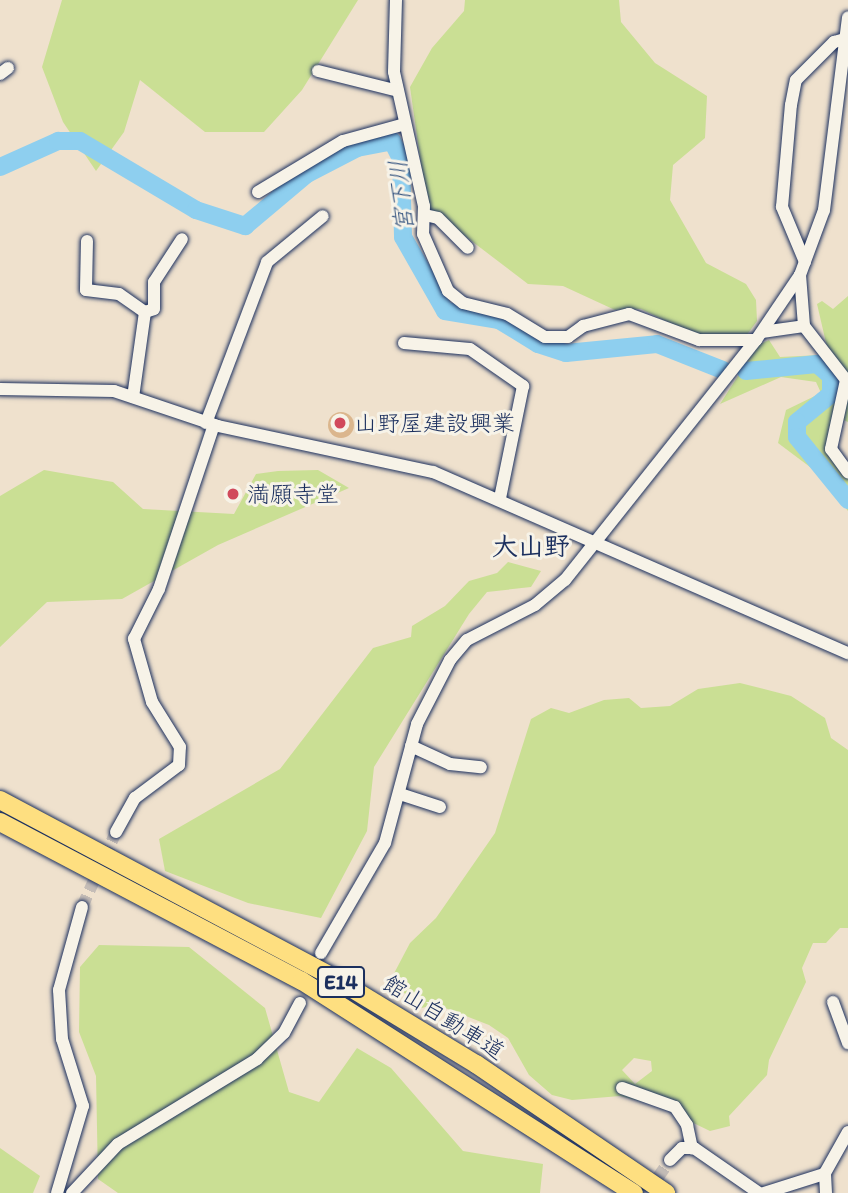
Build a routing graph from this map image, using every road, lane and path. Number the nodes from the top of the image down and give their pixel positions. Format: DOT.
graph roads {
  1 [pos="396,0"];
  2 [pos="848,18"];
  3 [pos="845,39"];
  4 [pos="318,71"];
  5 [pos="398,91"];
  6 [pos="405,124"];
  7 [pos="258,192"];
  8 [pos="425,215"];
  9 [pos="323,216"];
  10 [pos="182,239"];
  11 [pos="86,241"];
  12 [pos="468,248"];
  13 [pos="802,269"];
  14 [pos="145,312"];
  15 [pos="804,326"];
  16 [pos="759,336"];
  17 [pos="404,344"];
  18 [pos="0,389"];
  19 [pos="133,397"];
  20 [pos="210,424"];
  21 [pos="848,471"];
  22 [pos="500,498"];
  23 [pos="594,539"];
  24 [pos="848,653"];
  25 [pos="411,746"];
  26 [pos="481,766"];
  27 [pos="400,794"];
  28 [pos="0,800"];
  29 [pos="440,807"];
  30 [pos="0,822"];
  31 [pos="117,832"];
  32 [pos="82,907"];
  33 [pos="321,953"];
  34 [pos="834,1002"];
  35 [pos="300,1003"];
  36 [pos="848,1043"];
  37 [pos="622,1088"];
  38 [pos="848,1132"];
  39 [pos="692,1148"];
  40 [pos="670,1160"];
  41 [pos="824,1174"];
  42 [pos="57,1193"];
  43 [pos="72,1193"];
  44 [pos="634,1193"];
  45 [pos="666,1193"];
  46 [pos="762,1193"];
  47 [pos="826,1193"];
  1 -- 5 [label="street"];
  2 -- 3 [label="street"];
  3 -- 13 [label="street"];
  3 -- 13 [label="street"];
  4 -- 5 [label="street"];
  5 -- 6 [label="street"];
  6 -- 7 [label="street"];
  6 -- 8 [label="street"];
  8 -- 12 [label="street"];
  8 -- 16 [label="street"];
  9 -- 20 [label="street"];
  10 -- 14 [label="street"];
  11 -- 14 [label="street"];
  13 -- 15 [label="street"];
  13 -- 16 [label="street"];
  14 -- 19 [label="street"];
  15 -- 16 [label="street"];
  15 -- 21 [label="street"];
  16 -- 23 [label="street"];
  17 -- 22 [label="street"];
  18 -- 19 [label="street"];
  19 -- 20 [label="street"];
  20 -- 22 [label="street"];
  20 -- 31 [label="street"];
  22 -- 23 [label="street"];
  23 -- 24 [label="street"];
  23 -- 25 [label="street"];
  25 -- 26 [label="street"];
  25 -- 27 [label="street"];
  27 -- 29 [label="street"];
  27 -- 33 [label="street"];
  28 -- 45 [label="highway, 館山自動車道 / E14"];
  30 -- 44 [label="highway, 館山自動車道 / E14"];
  32 -- 42 [label="street"];
  34 -- 36 [label="street"];
  35 -- 43 [label="street"];
  37 -- 39 [label="street"];
  38 -- 41 [label="street"];
  39 -- 40 [label="street"];
  39 -- 46 [label="street"];
  41 -- 46 [label="street"];
  41 -- 47 [label="street"];
}
